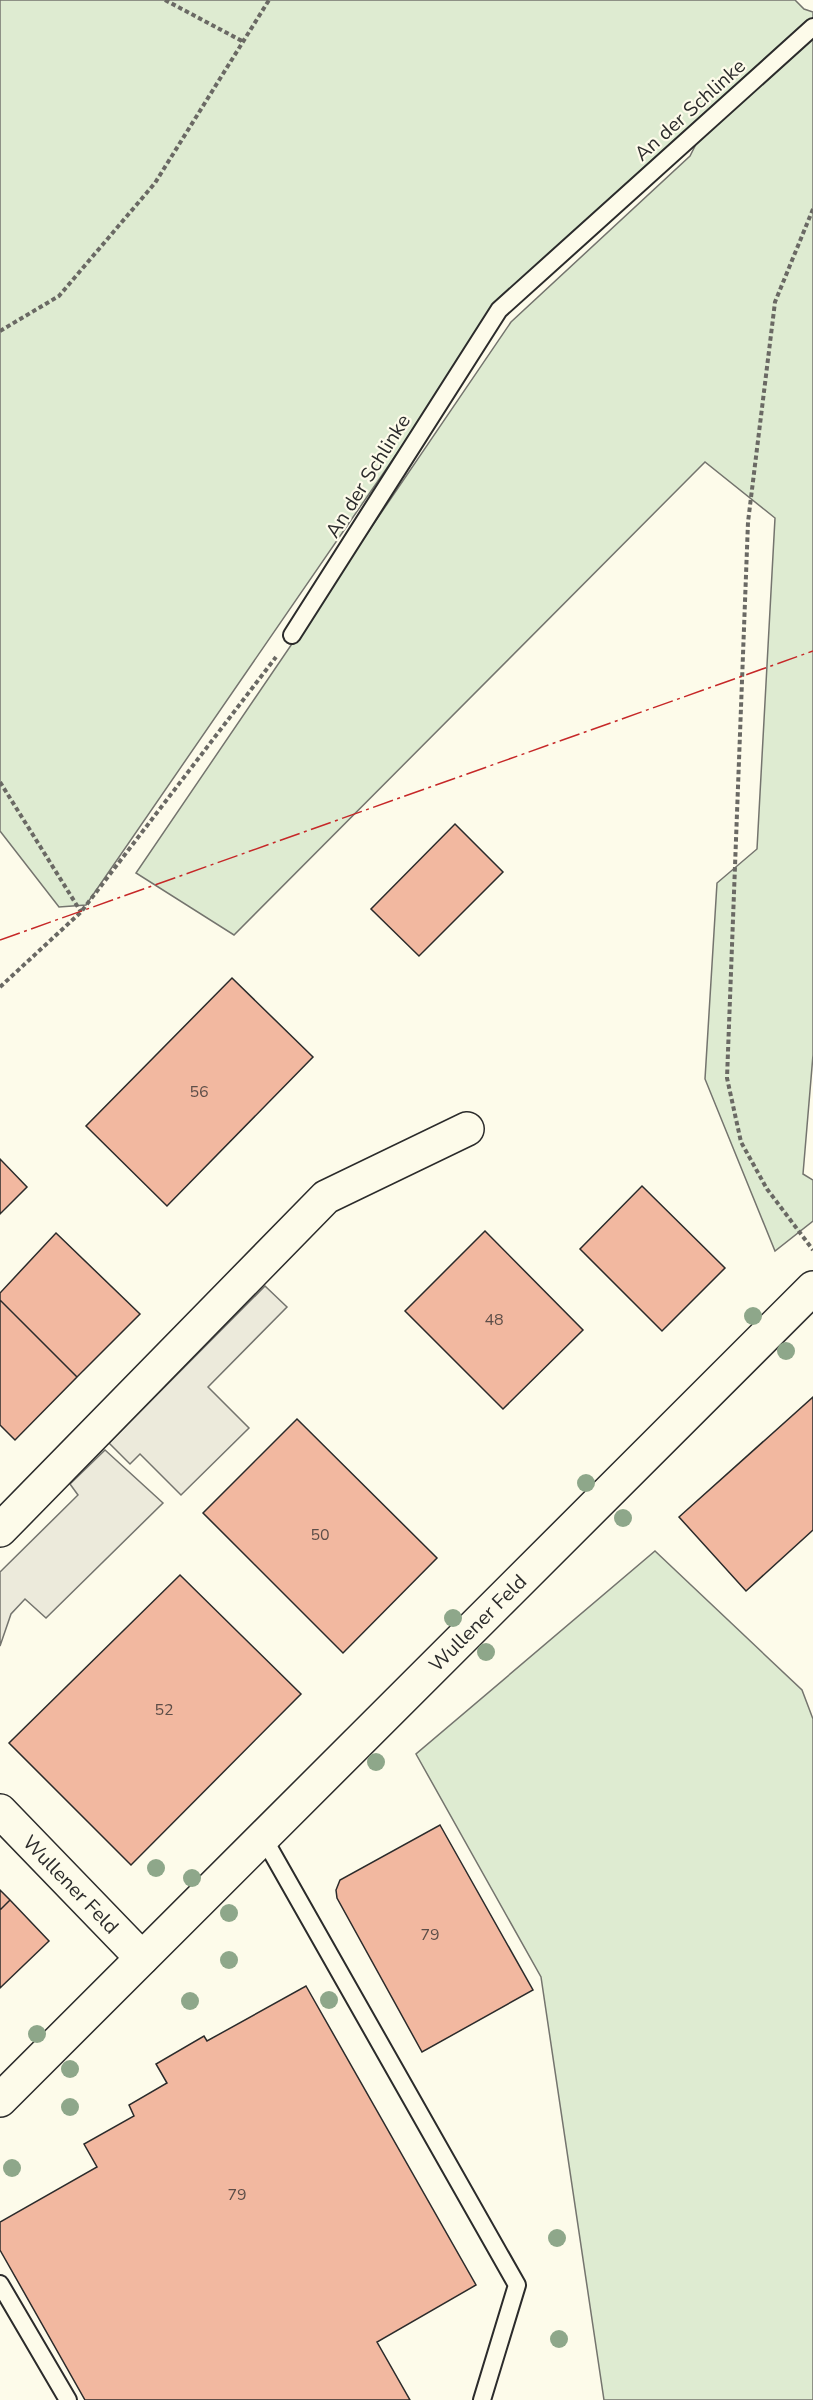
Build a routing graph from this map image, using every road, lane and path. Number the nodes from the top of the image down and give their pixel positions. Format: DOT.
graph roads {
  1 [pos="165,0"];
  2 [pos="269,0"];
  3 [pos="813,27"];
  4 [pos="242,41"];
  5 [pos="813,209"];
  6 [pos="0,331"];
  7 [pos="292,635"];
  8 [pos="0,782"];
  9 [pos="81,912"];
  10 [pos="0,987"];
  11 [pos="467,1129"];
  12 [pos="813,1250"];
  13 [pos="813,1288"];
  14 [pos="0,1530"];
  15 [pos="0,1811"];
  16 [pos="263,1837"];
  17 [pos="142,1958"];
  18 [pos="0,2100"];
  19 [pos="0,2284"];
  20 [pos="6,2308"];
  21 [pos="68,2400"];
  22 [pos="482,2400"];
  1 -- 4 [label="path"];
  2 -- 4 [label="path"];
  3 -- 7 [label="lane, An der Schlinke"];
  4 -- 6 [label="path"];
  5 -- 12 [label="path"];
  7 -- 9 [label="path"];
  8 -- 9 [label="path"];
  9 -- 10 [label="path"];
  11 -- 14 [label="street"];
  13 -- 16 [label="street, Wullener Feld"];
  15 -- 17 [label="street, Wullener Feld"];
  16 -- 17 [label="street, Wullener Feld"];
  16 -- 22 [label="lane"];
  17 -- 18 [label="street, Wullener Feld"];
  19 -- 20 [label="lane"];
  20 -- 21 [label="lane"];
}
